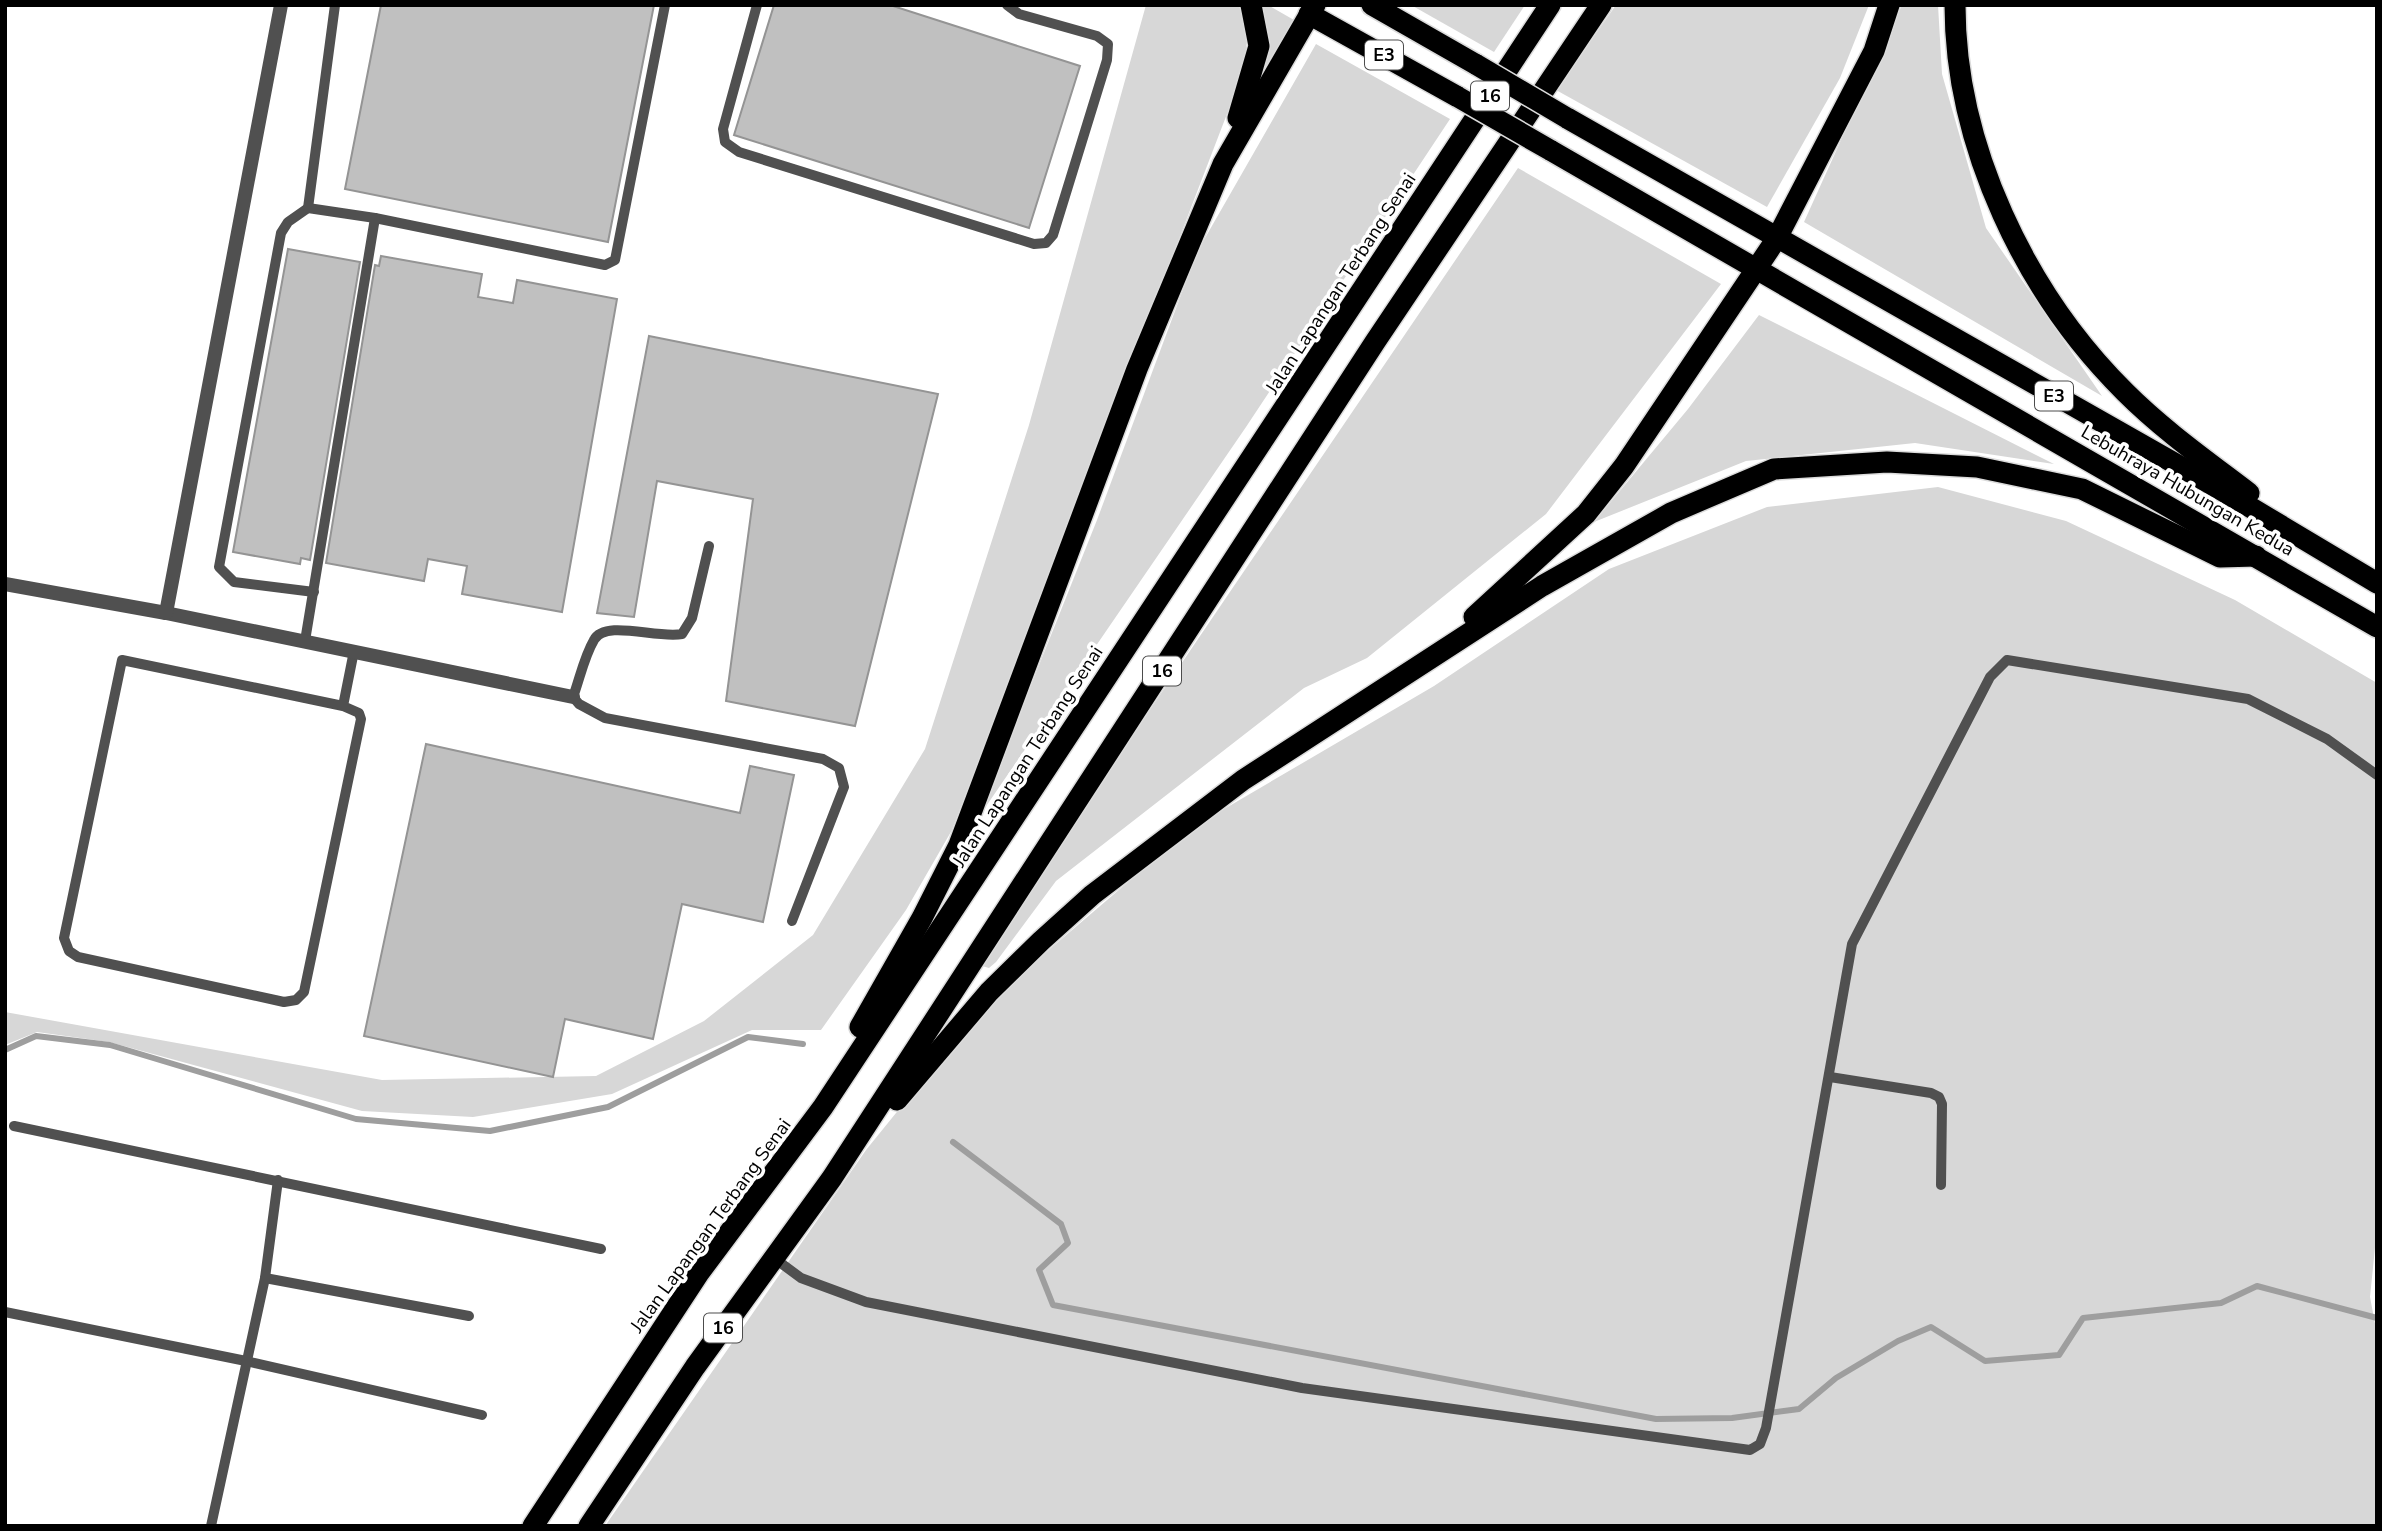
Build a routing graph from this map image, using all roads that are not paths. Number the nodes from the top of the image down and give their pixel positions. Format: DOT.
graph roads {
  1 [pos="281,5"];
  2 [pos="335,5"];
  3 [pos="665,5"];
  4 [pos="757,5"];
  5 [pos="1007,5"];
  6 [pos="1251,5"];
  7 [pos="1372,5"];
  8 [pos="1550,5"];
  9 [pos="1601,5"];
  10 [pos="1889,5"];
  11 [pos="1955,5"];
  12 [pos="1312,9"];
  13 [pos="1223,163"];
  14 [pos="308,208"];
  15 [pos="375,218"];
  16 [pos="1777,238"];
  17 [pos="1758,268"];
  18 [pos="709,547"];
  19 [pos="2330,555"];
  20 [pos="2256,556"];
  21 [pos="2377,583"];
  22 [pos="5,584"];
  23 [pos="314,592"];
  24 [pos="166,613"];
  25 [pos="2377,626"];
  26 [pos="305,641"];
  27 [pos="354,651"];
  28 [pos="1430,656"];
  29 [pos="573,697"];
  30 [pos="343,706"];
  31 [pos="2377,775"];
  32 [pos="792,921"];
  33 [pos="1830,1077"];
  34 [pos="823,1107"];
  35 [pos="14,1126"];
  36 [pos="832,1178"];
  37 [pos="278,1180"];
  38 [pos="1941,1185"];
  39 [pos="601,1249"];
  40 [pos="774,1258"];
  41 [pos="265,1278"];
  42 [pos="5,1312"];
  43 [pos="469,1316"];
  44 [pos="246,1362"];
  45 [pos="482,1415"];
  46 [pos="211,1526"];
  47 [pos="534,1526"];
  48 [pos="589,1526"];
  1 -- 24 [label="street"];
  2 -- 14 [label="lane"];
  3 -- 15 [label="lane"];
  4 -- 5 [label="lane"];
  6 -- 13 [label="highway"];
  7 -- 16 [label="highway, E3, bridge"];
  8 -- 34 [label="highway, Jalan Lapangan Terbang Senai / 16"];
  9 -- 36 [label="highway, 16"];
  10 -- 16 [label="highway"];
  11 -- 19 [label="highway"];
  12 -- 13 [label="highway"];
  12 -- 17 [label="highway, E3, bridge"];
  13 -- 34 [label="highway"];
  14 -- 15 [label="lane"];
  14 -- 23 [label="lane"];
  15 -- 23 [label="lane"];
  16 -- 17 [label="highway"];
  16 -- 19 [label="highway, Lebuhraya Hubungan Kedua / E3"];
  17 -- 20 [label="highway, Lebuhraya Hubungan Kedua / E3"];
  17 -- 28 [label="highway"];
  18 -- 29 [label="lane"];
  19 -- 21 [label="highway, Lebuhraya Hubungan Kedua / E3"];
  20 -- 25 [label="highway, Lebuhraya Hubungan Kedua / E3"];
  20 -- 28 [label="highway"];
  22 -- 24 [label="street"];
  23 -- 26 [label="lane"];
  24 -- 26 [label="street"];
  26 -- 27 [label="street"];
  27 -- 29 [label="street"];
  27 -- 30 [label="lane"];
  28 -- 36 [label="highway"];
  29 -- 32 [label="lane"];
  30 -- 30 [label="lane"];
  31 -- 33 [label="lane"];
  33 -- 38 [label="lane"];
  33 -- 40 [label="lane"];
  34 -- 47 [label="highway, Jalan Lapangan Terbang Senai / 16"];
  35 -- 37 [label="lane"];
  36 -- 40 [label="highway, 16"];
  37 -- 39 [label="lane"];
  37 -- 41 [label="lane"];
  40 -- 48 [label="highway, 16"];
  41 -- 43 [label="lane"];
  41 -- 44 [label="lane"];
  42 -- 44 [label="lane"];
  44 -- 45 [label="lane"];
  44 -- 46 [label="lane"];
}
